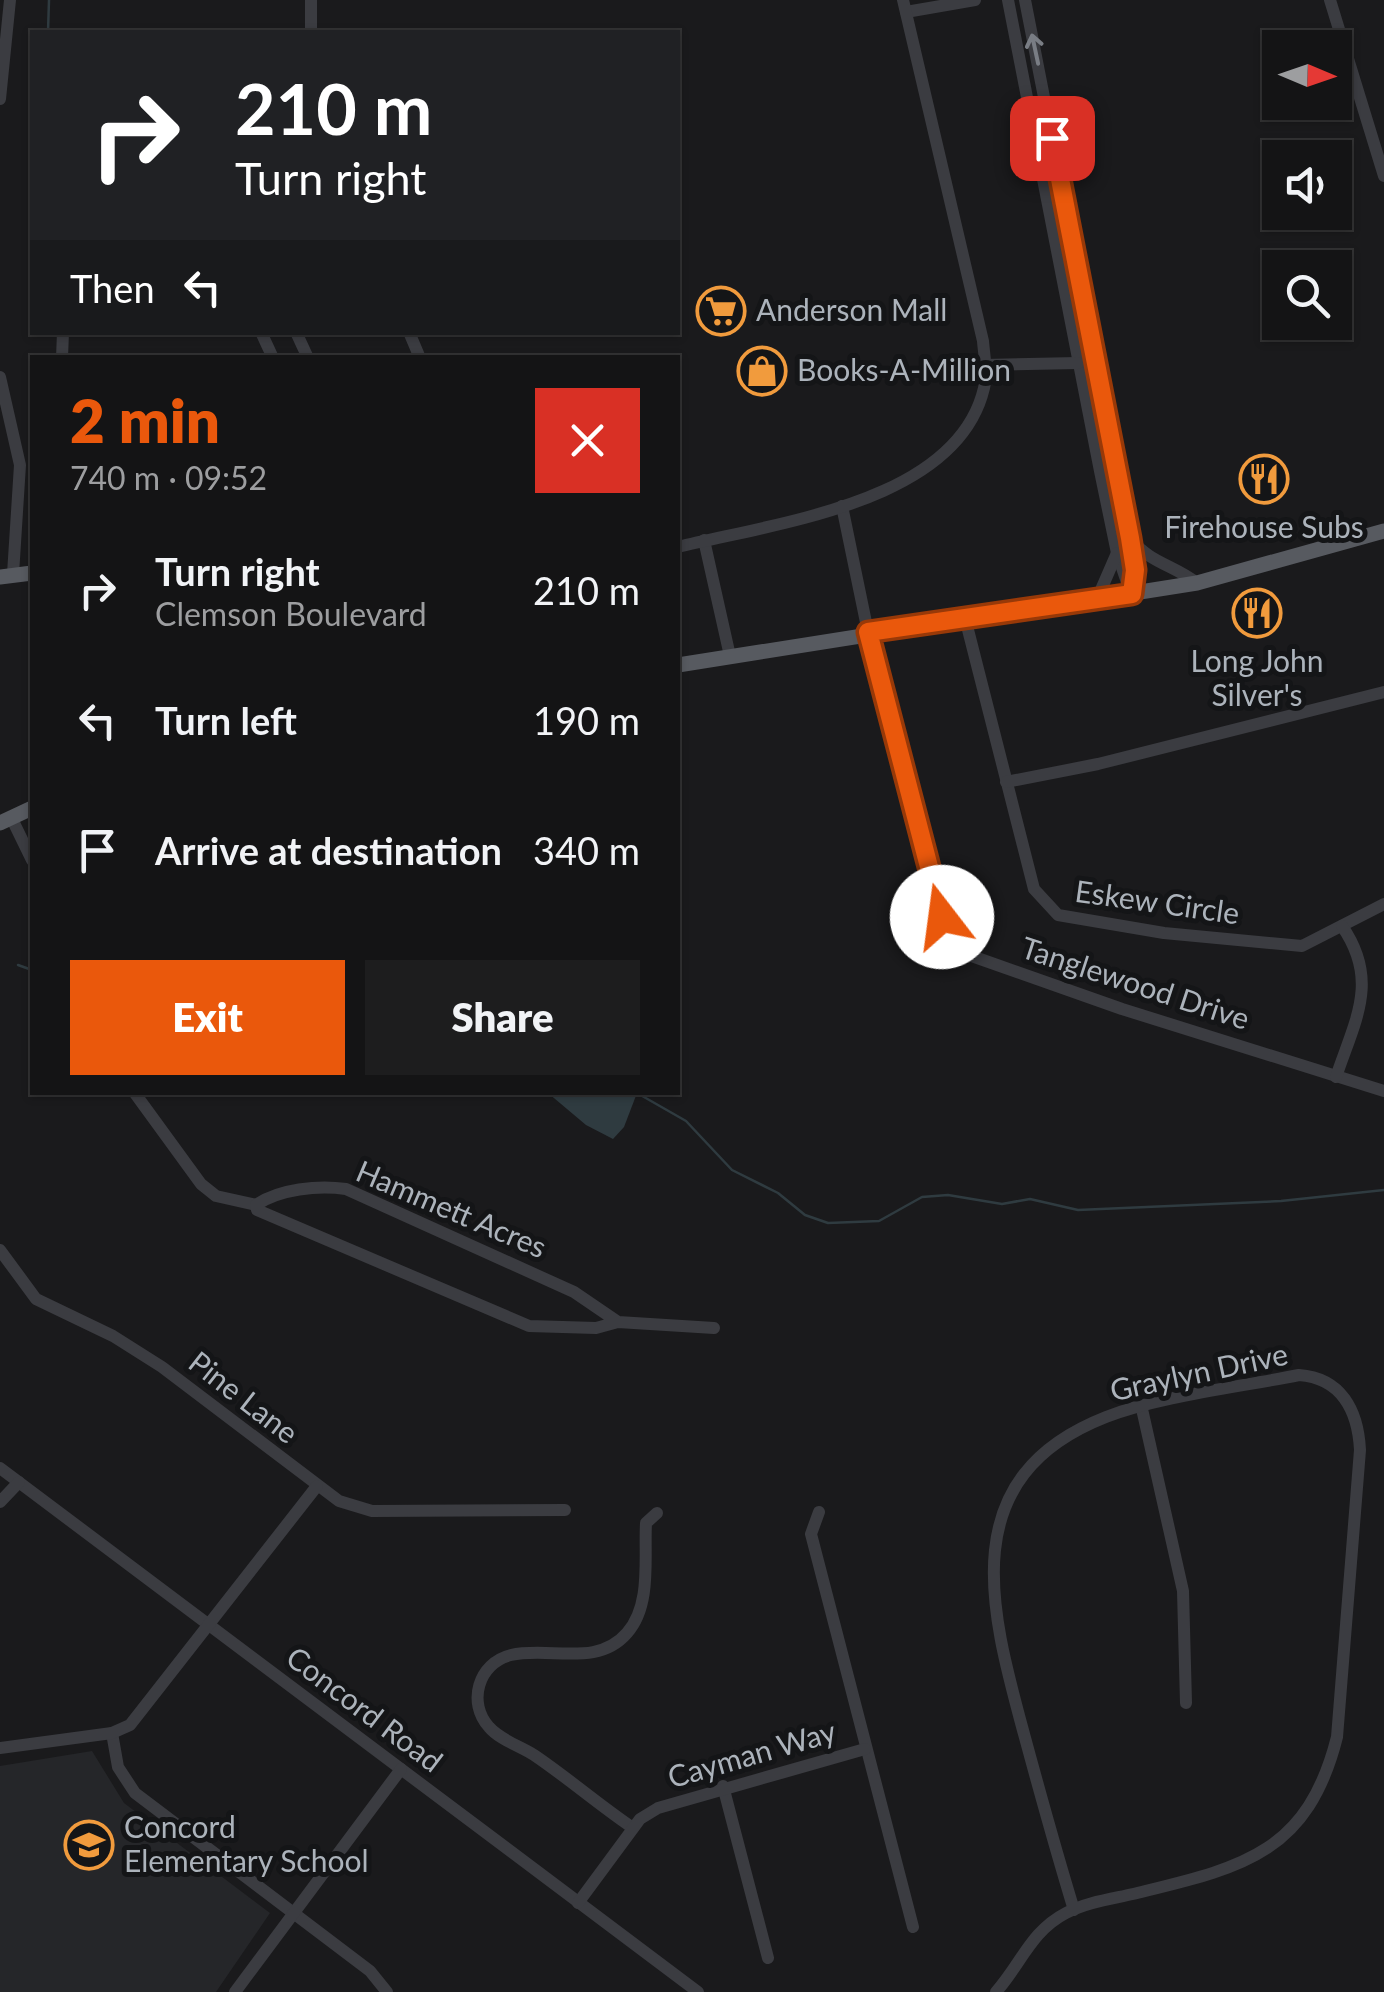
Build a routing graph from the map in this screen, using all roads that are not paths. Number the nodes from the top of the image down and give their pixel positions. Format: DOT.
graph roads {
  1 [pos="10,0"];
  2 [pos="311,0"];
  3 [pos="975,0"];
  4 [pos="1008,0"];
  5 [pos="1025,0"];
  6 [pos="1330,0"];
  7 [pos="904,6"];
  8 [pos="5,14"];
  9 [pos="311,30"];
  10 [pos="0,99"];
  11 [pos="1384,176"];
  12 [pos="1078,363"];
  13 [pos="984,365"];
  14 [pos="0,378"];
  15 [pos="842,506"];
  16 [pos="1384,531"];
  17 [pos="1130,538"];
  18 [pos="704,540"];
  19 [pos="680,546"];
  20 [pos="1117,552"];
  21 [pos="6,575"];
  22 [pos="1197,583"];
  23 [pos="1132,594"];
  24 [pos="1097,599"];
  25 [pos="965,618"];
  26 [pos="868,632"];
  27 [pos="730,656"];
  28 [pos="680,665"];
  29 [pos="1384,692"];
  30 [pos="1006,782"];
  31 [pos="30,809"];
  32 [pos="6,820"];
  33 [pos="30,857"];
  34 [pos="1384,904"];
  35 [pos="1342,926"];
  36 [pos="1336,1077"];
  37 [pos="1384,1091"];
  38 [pos="136,1095"];
  39 [pos="256,1205"];
  40 [pos="0,1250"];
  41 [pos="618,1322"];
  42 [pos="714,1328"];
  43 [pos="1142,1408"];
  44 [pos="0,1468"];
  45 [pos="19,1482"];
  46 [pos="317,1486"];
  47 [pos="0,1502"];
  48 [pos="564,1510"];
  49 [pos="819,1512"];
  50 [pos="657,1513"];
  51 [pos="211,1625"];
  52 [pos="1186,1703"];
  53 [pos="112,1733"];
  54 [pos="0,1748"];
  55 [pos="865,1749"];
  56 [pos="401,1769"];
  57 [pos="723,1786"];
  58 [pos="633,1828"];
  59 [pos="578,1902"];
  60 [pos="1074,1910"];
  61 [pos="291,1913"];
  62 [pos="913,1928"];
  63 [pos="768,1958"];
  64 [pos="236,1992"];
  65 [pos="387,1992"];
  66 [pos="698,1992"];
  67 [pos="996,1992"];
  1 -- 8 [label="street"];
  2 -- 9 [label="street"];
  3 -- 7 [label="street"];
  4 -- 12 [label="street"];
  17 -- 5 [label="street, one-way"];
  6 -- 11 [label="street"];
  7 -- 13 [label="street"];
  8 -- 10 [label="street"];
  12 -- 13 [label="street"];
  12 -- 20 [label="street"];
  13 -- 15 [label="street"];
  14 -- 21 [label="street"];
  15 -- 18 [label="street"];
  15 -- 26 [label="street, Tanglewood Drive"];
  16 -- 22 [label="main road"];
  17 -- 22 [label="street"];
  17 -- 23 [label="street"];
  18 -- 19 [label="street"];
  18 -- 27 [label="street"];
  20 -- 23 [label="street"];
  20 -- 24 [label="street"];
  22 -- 23 [label="main road"];
  23 -- 24 [label="main road"];
  24 -- 25 [label="main road"];
  25 -- 26 [label="main road"];
  25 -- 30 [label="street, Eskew Circle"];
  26 -- 27 [label="main road"];
  26 -- 36 [label="street, Tanglewood Drive"];
  27 -- 28 [label="main road"];
  29 -- 30 [label="street"];
  30 -- 35 [label="street, Eskew Circle"];
  31 -- 32 [label="main road"];
  32 -- 33 [label="street"];
  34 -- 35 [label="street, Eskew Circle"];
  35 -- 36 [label="street"];
  36 -- 37 [label="street, Tanglewood Drive"];
  38 -- 39 [label="street"];
  39 -- 41 [label="street"];
  39 -- 41 [label="street, Hammett Acres"];
  40 -- 46 [label="street, Pine Lane"];
  41 -- 42 [label="street"];
  43 -- 52 [label="street"];
  43 -- 60 [label="street, Graylyn Drive"];
  43 -- 60 [label="street, Graylyn Drive"];
  44 -- 45 [label="street, Concord Road"];
  45 -- 47 [label="street"];
  45 -- 51 [label="street, Concord Road"];
  46 -- 48 [label="street, Pine Lane"];
  46 -- 51 [label="street"];
  49 -- 55 [label="street, Cayman Way"];
  50 -- 58 [label="street"];
  51 -- 53 [label="street"];
  51 -- 56 [label="street, Concord Road"];
  53 -- 54 [label="street"];
  53 -- 61 [label="street"];
  55 -- 57 [label="street, Cayman Way"];
  55 -- 62 [label="street, Cayman Way"];
  56 -- 59 [label="street, Concord Road"];
  56 -- 61 [label="street"];
  57 -- 58 [label="street, Cayman Way"];
  57 -- 63 [label="street"];
  58 -- 59 [label="street, Cayman Way"];
  59 -- 66 [label="street, Concord Road"];
  60 -- 67 [label="street, Graylyn Drive"];
  61 -- 64 [label="street"];
  61 -- 65 [label="street"];
}
